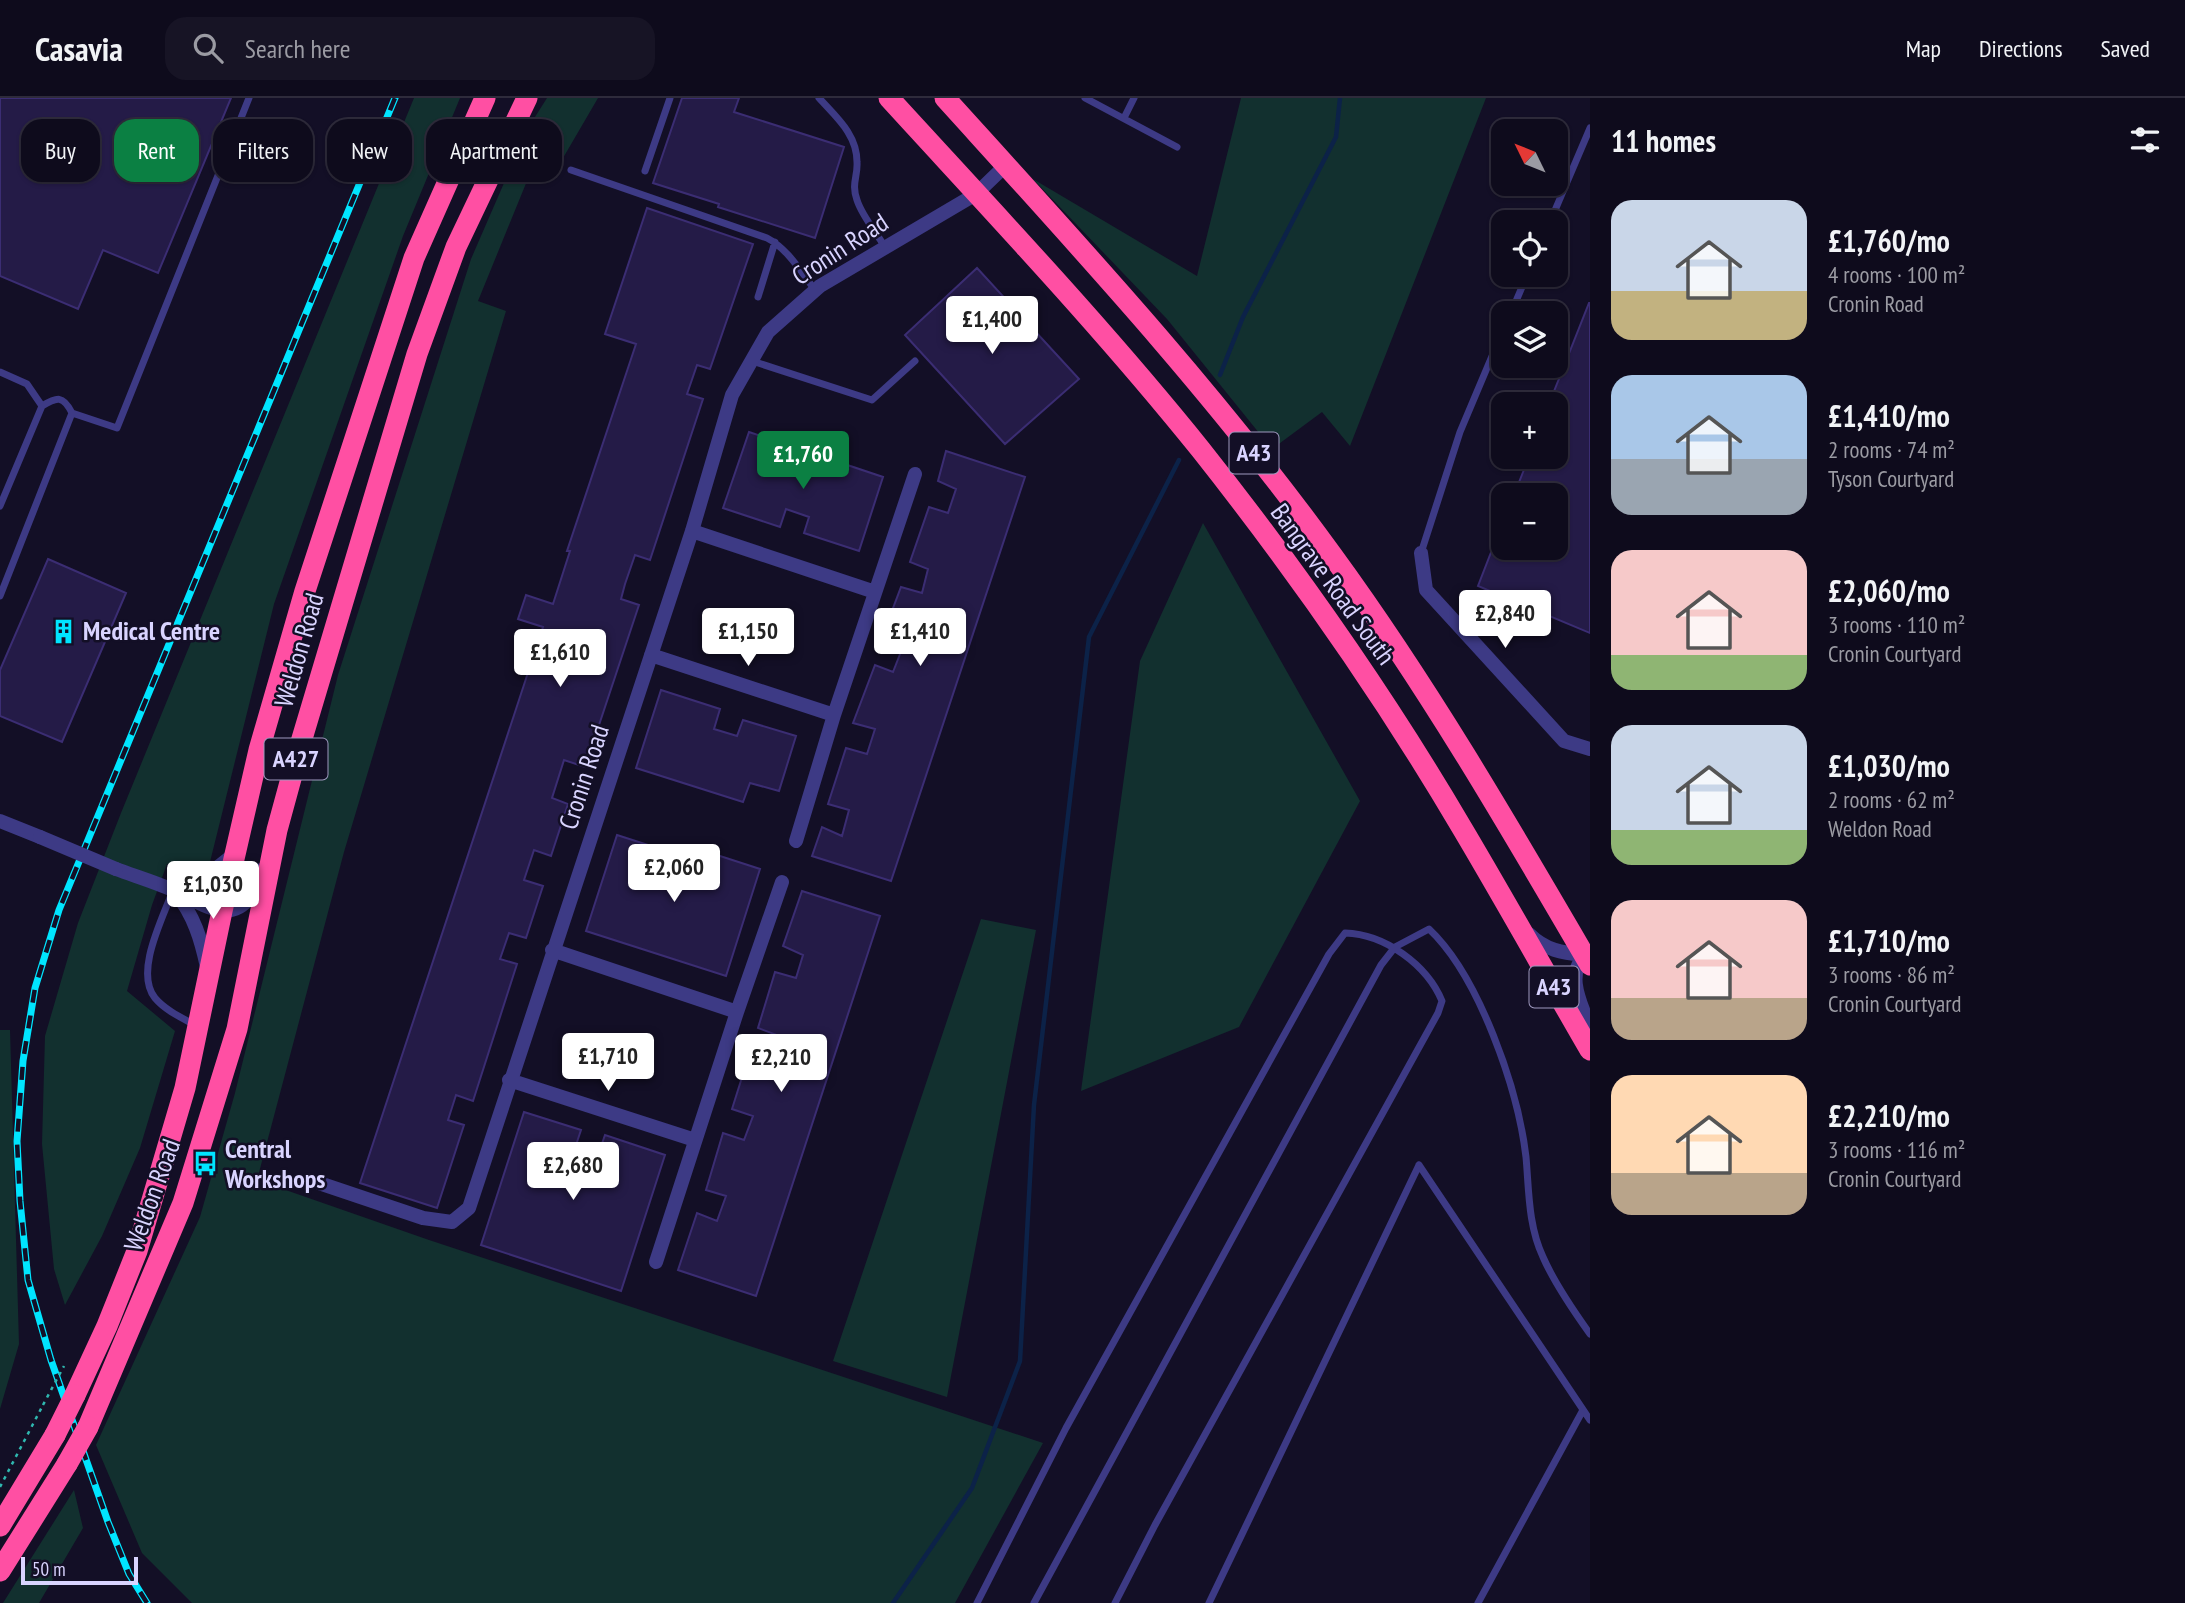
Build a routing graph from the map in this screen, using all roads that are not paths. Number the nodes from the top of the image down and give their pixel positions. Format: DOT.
graph roads {
  1 [pos="249,98"];
  2 [pos="485,98"];
  3 [pos="527,98"];
  4 [pos="670,98"];
  5 [pos="819,98"];
  6 [pos="889,98"];
  7 [pos="945,98"];
  8 [pos="1085,98"];
  9 [pos="1135,98"];
  10 [pos="1124,118"];
  11 [pos="1590,128"];
  12 [pos="1177,147"];
  13 [pos="1006,165"];
  14 [pos="571,170"];
  15 [pos="645,171"];
  16 [pos="976,194"];
  17 [pos="1555,210"];
  18 [pos="775,242"];
  19 [pos="886,247"];
  20 [pos="815,291"];
  21 [pos="758,297"];
  22 [pos="1491,358"];
  23 [pos="915,361"];
  24 [pos="752,362"];
  25 [pos="0,372"];
  26 [pos="42,407"];
  27 [pos="72,412"];
  28 [pos="915,474"];
  29 [pos="0,506"];
  30 [pos="692,531"];
  31 [pos="1421,553"];
  32 [pos="875,592"];
  33 [pos="0,596"];
  34 [pos="651,655"];
  35 [pos="834,715"];
  36 [pos="1590,749"];
  37 [pos="0,821"];
  38 [pos="277,830"];
  39 [pos="796,841"];
  40 [pos="236,852"];
  41 [pos="782,882"];
  42 [pos="173,890"];
  43 [pos="222,911"];
  44 [pos="1517,924"];
  45 [pos="1395,947"];
  46 [pos="552,950"];
  47 [pos="1588,958"];
  48 [pos="209,973"];
  49 [pos="737,1012"];
  50 [pos="199,1027"];
  51 [pos="1590,1027"];
  52 [pos="1590,1051"];
  53 [pos="509,1080"];
  54 [pos="695,1140"];
  55 [pos="319,1183"];
  56 [pos="656,1262"];
  57 [pos="1590,1334"];
  58 [pos="1583,1410"];
  59 [pos="1590,1420"];
  60 [pos="0,1526"];
  61 [pos="0,1571"];
  62 [pos="977,1603"];
  63 [pos="1034,1603"];
  64 [pos="1115,1603"];
  65 [pos="1209,1603"];
  66 [pos="1479,1603"];
  1 -- 27 [label="lane"];
  2 -- 40 [label="highway, Weldon Road / A427"];
  3 -- 38 [label="highway, Weldon Road / A427"];
  4 -- 15 [label="lane"];
  5 -- 19 [label="lane"];
  6 -- 16 [label="highway, Bangrave Road South / A43"];
  7 -- 13 [label="highway, Bangrave Road South / A43"];
  8 -- 10 [label="lane"];
  9 -- 10 [label="lane"];
  10 -- 12 [label="lane"];
  11 -- 17 [label="lane"];
  13 -- 16 [label="street, Cronin Road"];
  13 -- 47 [label="highway, Bangrave Road South / A43"];
  14 -- 18 [label="lane"];
  16 -- 19 [label="street, Cronin Road"];
  16 -- 44 [label="highway, Bangrave Road South / A43"];
  18 -- 20 [label="lane"];
  18 -- 21 [label="lane"];
  19 -- 20 [label="street, Cronin Road"];
  20 -- 24 [label="street, Cronin Road"];
  22 -- 31 [label="lane"];
  23 -- 24 [label="lane"];
  24 -- 30 [label="street, Cronin Road"];
  25 -- 26 [label="lane"];
  26 -- 27 [label="lane"];
  26 -- 29 [label="lane"];
  27 -- 33 [label="lane"];
  28 -- 32 [label="street"];
  30 -- 32 [label="street"];
  30 -- 34 [label="street, Cronin Road"];
  31 -- 36 [label="street"];
  32 -- 35 [label="street"];
  34 -- 35 [label="street"];
  34 -- 46 [label="street, Cronin Road"];
  35 -- 39 [label="street"];
  37 -- 42 [label="street, bridge"];
  38 -- 43 [label="street"];
  38 -- 61 [label="highway, Weldon Road / A427, bridge"];
  40 -- 42 [label="street"];
  40 -- 43 [label="highway, Weldon Road / A427"];
  41 -- 49 [label="street"];
  42 -- 43 [label="street"];
  42 -- 48 [label="street"];
  42 -- 50 [label="lane"];
  43 -- 48 [label="highway, Weldon Road / A427"];
  44 -- 47 [label="street"];
  44 -- 52 [label="highway, Bangrave Road South / A43"];
  45 -- 57 [label="lane"];
  45 -- 62 [label="lane"];
  45 -- 63 [label="lane"];
  45 -- 64 [label="lane"];
  46 -- 49 [label="street"];
  46 -- 53 [label="street, Cronin Road"];
  47 -- 51 [label="street"];
  48 -- 50 [label="highway, Weldon Road / A427"];
  49 -- 54 [label="street"];
  50 -- 60 [label="highway, Weldon Road / A427, bridge"];
  53 -- 54 [label="street"];
  53 -- 55 [label="street, Cronin Road"];
  54 -- 56 [label="street"];
  58 -- 59 [label="lane"];
  58 -- 65 [label="lane"];
  58 -- 66 [label="lane"];
}
